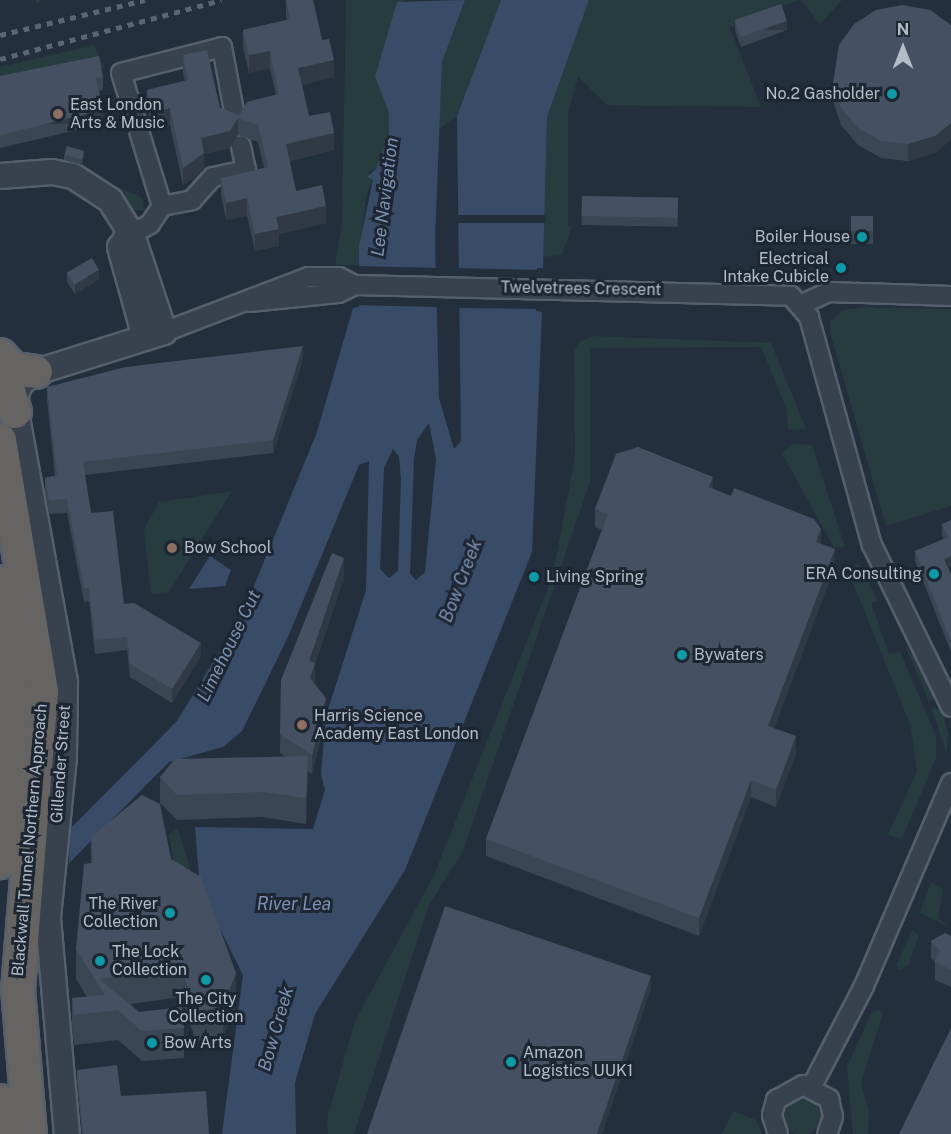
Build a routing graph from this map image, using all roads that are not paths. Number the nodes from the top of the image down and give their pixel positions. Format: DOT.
graph roads {
  1 [pos="236,122"];
  2 [pos="241,146"];
  3 [pos="0,176"];
  4 [pos="0,190"];
  5 [pos="162,206"];
  6 [pos="125,238"];
  7 [pos="951,296"];
  8 [pos="802,304"];
  9 [pos="155,334"];
  10 [pos="0,357"];
  11 [pos="36,372"];
  12 [pos="15,412"];
  13 [pos="0,440"];
  14 [pos="0,582"];
  15 [pos="922,650"];
  16 [pos="951,680"];
  17 [pos="951,707"];
  18 [pos="951,783"];
  19 [pos="0,862"];
  20 [pos="812,1086"];
  21 [pos="0,1101"];
  22 [pos="2,1134"];
  23 [pos="30,1134"];
  24 [pos="67,1134"];
  25 [pos="778,1134"];
  26 [pos="827,1134"];
  1 -- 5 [label="street"];
  2 -- 5 [label="street"];
  3 -- 6 [label="street"];
  4 -- 6 [label="street"];
  5 -- 6 [label="street"];
  6 -- 9 [label="street"];
  7 -- 8 [label="street"];
  8 -- 9 [label="street, Twelvetrees Crescent"];
  8 -- 15 [label="street"];
  9 -- 11 [label="street, Twelvetrees Crescent"];
  10 -- 11 [label="highway"];
  10 -- 12 [label="highway"];
  11 -- 12 [label="street, Gillender Street"];
  12 -- 24 [label="street, Gillender Street"];
  13 -- 23 [label="highway, Blackwall Tunnel Northern Approach"];
  14 -- 19 [label="highway, Blackwall Tunnel Northern Approach"];
  15 -- 16 [label="street"];
  15 -- 17 [label="street"];
  18 -- 20 [label="street"];
  20 -- 25 [label="street"];
  20 -- 26 [label="street"];
  21 -- 22 [label="highway"];
}
